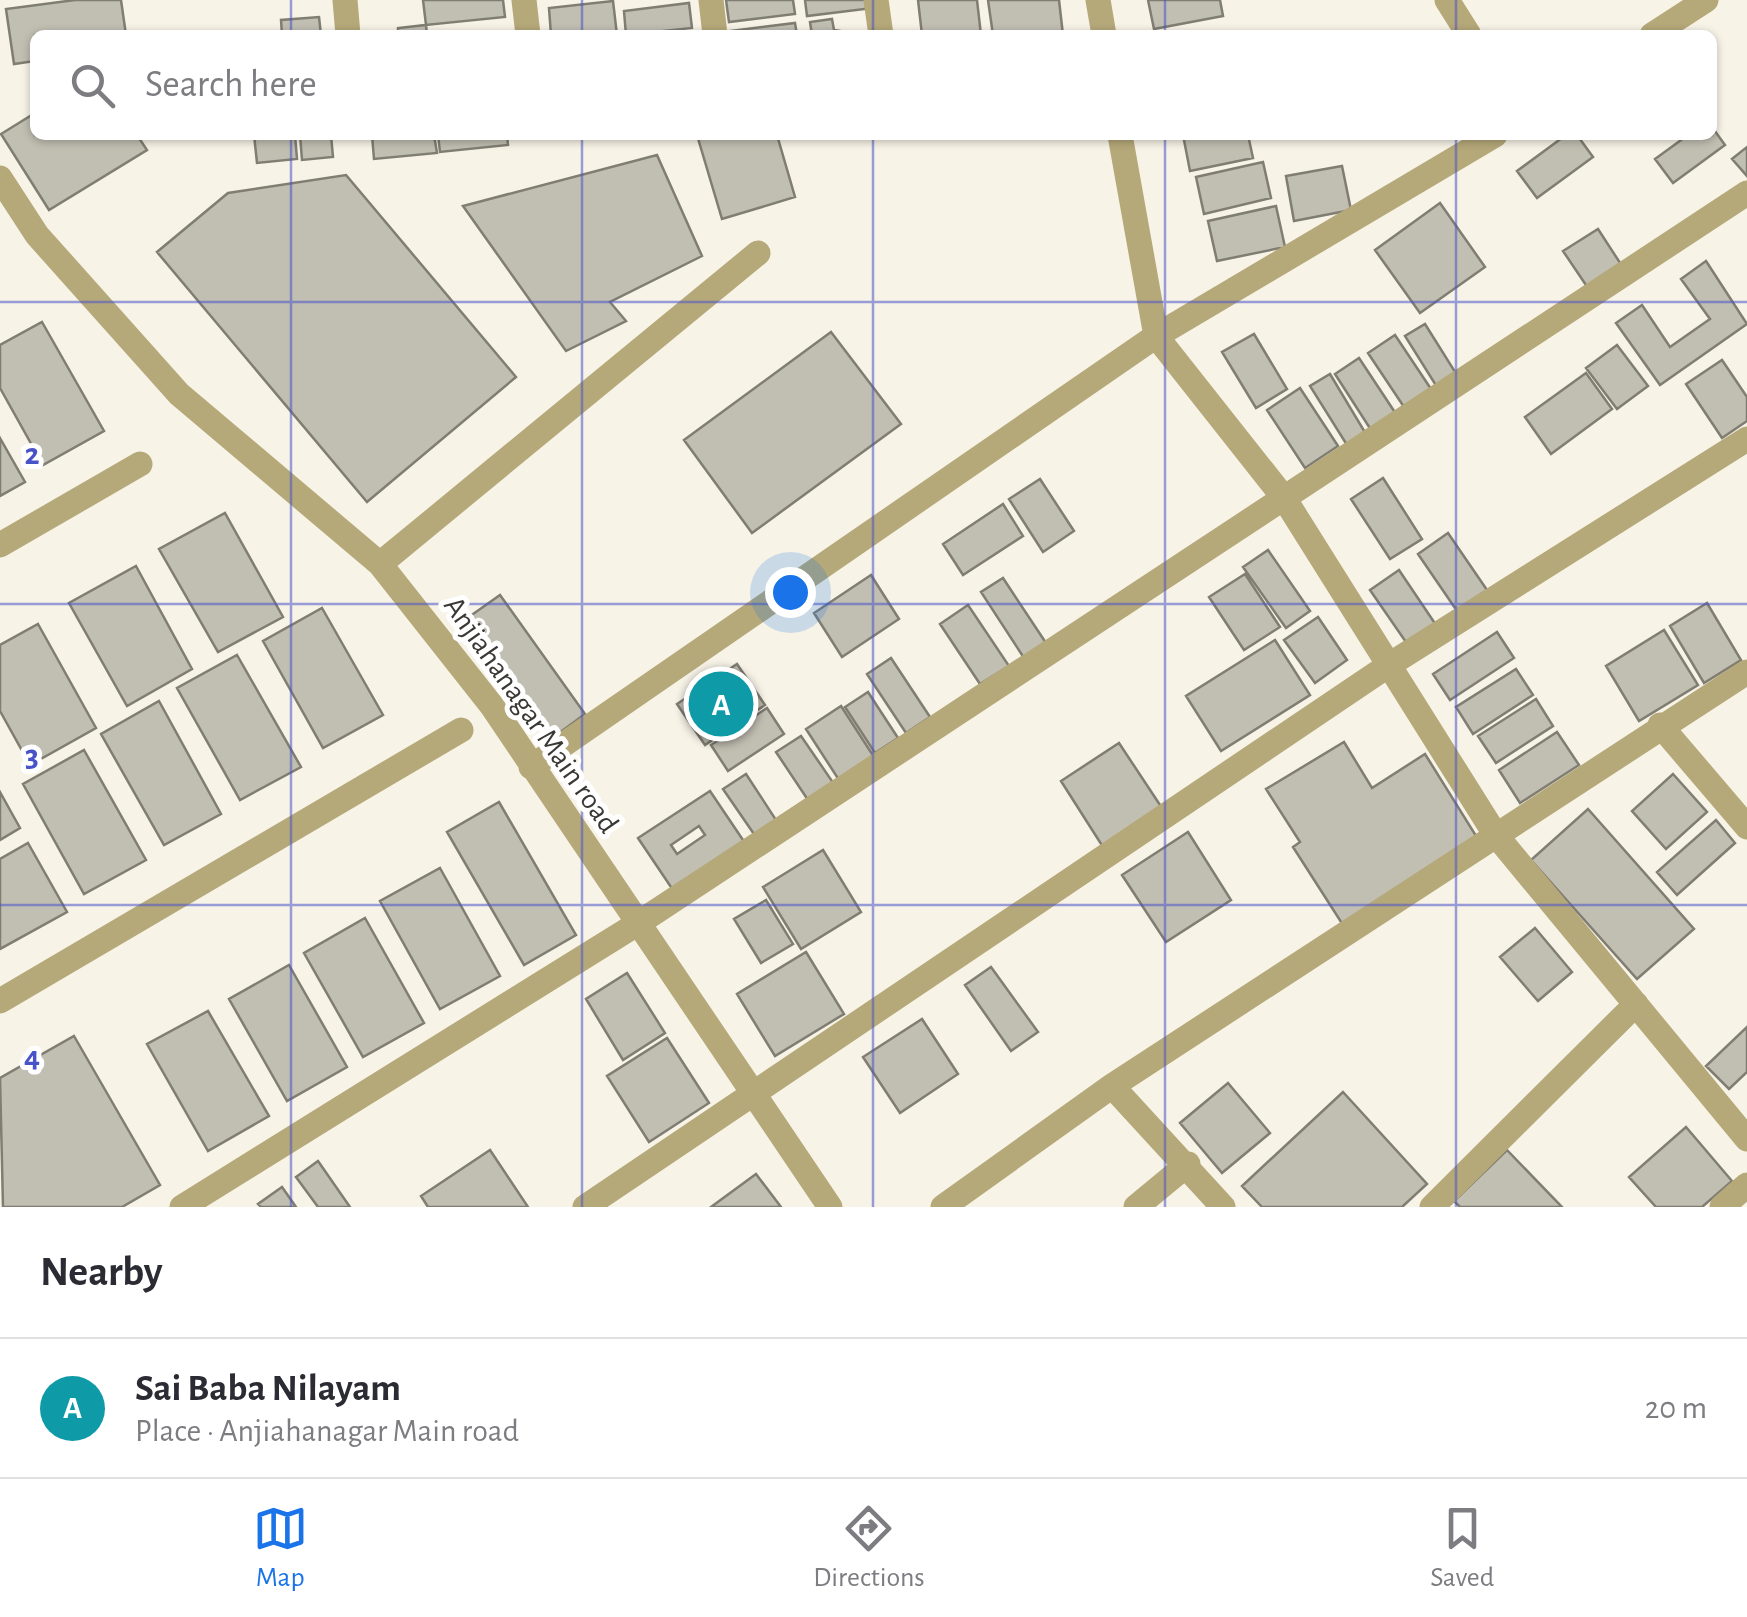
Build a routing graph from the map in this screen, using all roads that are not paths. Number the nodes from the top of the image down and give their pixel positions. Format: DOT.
graph roads {
  1 [pos="345,0"];
  2 [pos="524,0"];
  3 [pos="711,0"];
  4 [pos="876,0"];
  5 [pos="1098,0"];
  6 [pos="1447,0"];
  7 [pos="1706,0"];
  8 [pos="348,30"];
  9 [pos="527,30"];
  10 [pos="714,30"];
  11 [pos="880,30"];
  12 [pos="1103,30"];
  13 [pos="1466,30"];
  14 [pos="1660,30"];
  15 [pos="1121,140"];
  16 [pos="1487,140"];
  17 [pos="0,178"];
  18 [pos="1747,193"];
  19 [pos="758,253"];
  20 [pos="1156,336"];
  21 [pos="1747,439"];
  22 [pos="140,464"];
  23 [pos="1284,498"];
  24 [pos="0,545"];
  25 [pos="380,564"];
  26 [pos="1389,665"];
  27 [pos="1747,672"];
  28 [pos="1660,724"];
  29 [pos="461,730"];
  30 [pos="531,767"];
  31 [pos="1747,827"];
  32 [pos="1494,834"];
  33 [pos="638,924"];
  34 [pos="0,1001"];
  35 [pos="1636,1004"];
  36 [pos="1112,1086"];
  37 [pos="756,1095"];
  38 [pos="1747,1139"];
  39 [pos="1188,1164"];
  40 [pos="1747,1185"];
  41 [pos="182,1207"];
  42 [pos="585,1207"];
  43 [pos="830,1207"];
  44 [pos="942,1207"];
  45 [pos="1136,1207"];
  46 [pos="1223,1207"];
  47 [pos="1432,1207"];
  48 [pos="1722,1207"];
  1 -- 8 [label="street"];
  2 -- 9 [label="street"];
  3 -- 10 [label="street"];
  4 -- 11 [label="street"];
  5 -- 12 [label="street"];
  6 -- 13 [label="street"];
  7 -- 14 [label="street"];
  15 -- 20 [label="street"];
  16 -- 20 [label="street"];
  17 -- 25 [label="street, Anjiahanagar Main road"];
  18 -- 23 [label="street"];
  19 -- 25 [label="street"];
  20 -- 23 [label="street"];
  20 -- 30 [label="street"];
  21 -- 26 [label="street"];
  22 -- 24 [label="street"];
  23 -- 26 [label="street"];
  23 -- 33 [label="street"];
  25 -- 30 [label="street, Anjiahanagar Main road"];
  26 -- 32 [label="street"];
  26 -- 37 [label="street"];
  27 -- 28 [label="street"];
  28 -- 31 [label="street"];
  28 -- 32 [label="street"];
  29 -- 34 [label="street"];
  30 -- 33 [label="street, Anjiahanagar Main road"];
  32 -- 35 [label="street"];
  32 -- 36 [label="street"];
  33 -- 37 [label="street, Anjiahanagar Main road"];
  33 -- 41 [label="street"];
  35 -- 38 [label="street"];
  35 -- 47 [label="street"];
  36 -- 39 [label="street"];
  36 -- 44 [label="street"];
  37 -- 42 [label="street"];
  37 -- 43 [label="street, Anjiahanagar Main road"];
  39 -- 45 [label="street"];
  39 -- 46 [label="street"];
  40 -- 48 [label="street"];
}
